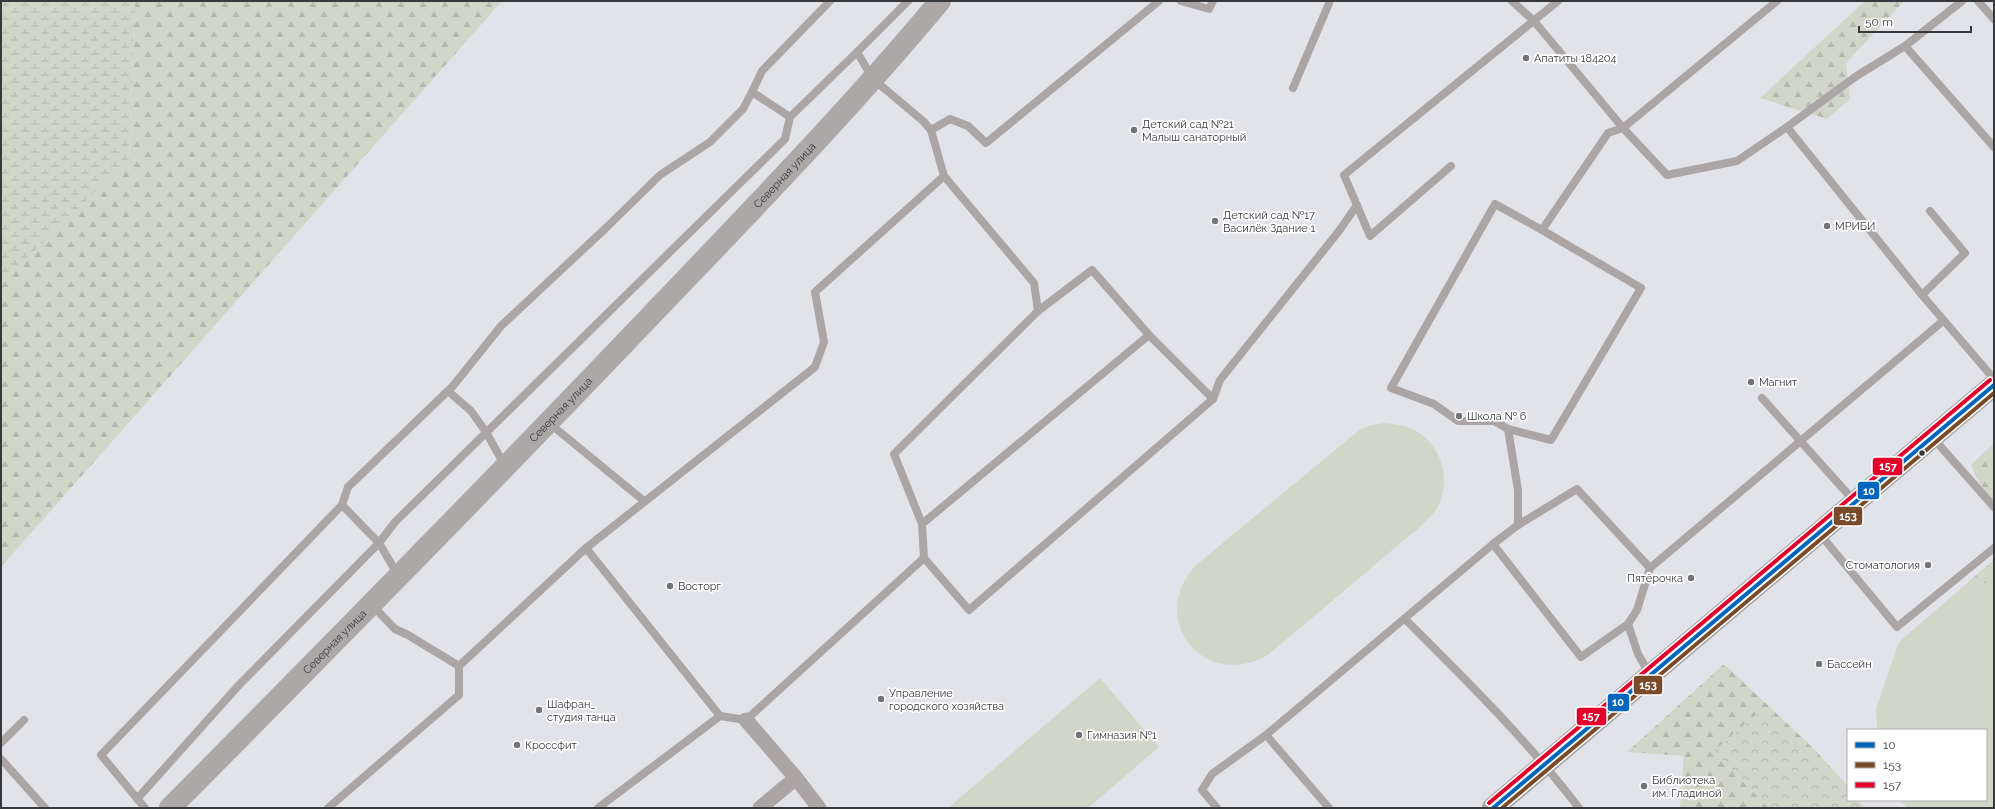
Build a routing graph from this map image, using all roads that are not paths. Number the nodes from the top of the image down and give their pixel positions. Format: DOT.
graph roads {
  1 [pos="830,1"];
  2 [pos="908,1"];
  3 [pos="940,1"];
  4 [pos="1159,1"];
  5 [pos="1182,1"];
  6 [pos="1213,1"];
  7 [pos="1330,1"];
  8 [pos="1512,1"];
  9 [pos="1558,1"];
  10 [pos="1777,1"];
  11 [pos="1962,1"];
  12 [pos="1978,1"];
  13 [pos="1994,19"];
  14 [pos="1534,21"];
  15 [pos="1905,46"];
  16 [pos="857,52"];
  17 [pos="873,79"];
  18 [pos="1293,88"];
  19 [pos="752,92"];
  20 [pos="790,117"];
  21 [pos="1787,127"];
  22 [pos="1623,128"];
  23 [pos="931,130"];
  24 [pos="1994,147"];
  25 [pos="1451,166"];
  26 [pos="944,176"];
  27 [pos="1357,205"];
  28 [pos="1930,211"];
  29 [pos="1542,230"];
  30 [pos="1922,296"];
  31 [pos="1038,311"];
  32 [pos="1943,321"];
  33 [pos="1149,335"];
  34 [pos="1994,379"];
  35 [pos="1994,385"];
  36 [pos="448,391"];
  37 [pos="1762,398"];
  38 [pos="1213,399"];
  39 [pos="549,422"];
  40 [pos="1508,429"];
  41 [pos="486,432"];
  42 [pos="1932,437"];
  43 [pos="1800,441"];
  44 [pos="506,466"];
  45 [pos="644,501"];
  46 [pos="1855,502"];
  47 [pos="342,506"];
  48 [pos="1994,507"];
  49 [pos="922,524"];
  50 [pos="1518,525"];
  51 [pos="1819,533"];
  52 [pos="379,544"];
  53 [pos="1493,544"];
  54 [pos="586,548"];
  55 [pos="1994,548"];
  56 [pos="924,558"];
  57 [pos="1650,568"];
  58 [pos="399,576"];
  59 [pos="372,605"];
  60 [pos="1405,619"];
  61 [pos="1628,624"];
  62 [pos="459,666"];
  63 [pos="1650,675"];
  64 [pos="720,716"];
  65 [pos="24,720"];
  66 [pos="746,720"];
  67 [pos="1266,735"];
  68 [pos="1,743"];
  69 [pos="1,759"];
  70 [pos="1543,766"];
  71 [pos="796,778"];
  72 [pos="1564,788"];
  73 [pos="137,799"];
  74 [pos="45,808"];
  75 [pos="145,808"];
  76 [pos="170,808"];
  77 [pos="328,808"];
  78 [pos="598,808"];
  79 [pos="760,808"];
  80 [pos="819,808"];
  81 [pos="1217,808"];
  82 [pos="1329,808"];
  83 [pos="1493,808"];
  84 [pos="1571,808"];
  85 [pos="1579,808"];
  1 -- 19 [label="lane"];
  2 -- 16 [label="lane"];
  3 -- 17 [label="main road, Северная улица"];
  4 -- 23 [label="lane"];
  5 -- 6 [label="lane"];
  7 -- 18 [label="lane"];
  8 -- 14 [label="lane"];
  9 -- 14 [label="lane"];
  10 -- 22 [label="lane"];
  11 -- 15 [label="lane"];
  12 -- 13 [label="lane"];
  14 -- 22 [label="lane"];
  14 -- 27 [label="lane"];
  15 -- 21 [label="lane"];
  15 -- 24 [label="lane"];
  16 -- 17 [label="lane"];
  16 -- 20 [label="lane"];
  17 -- 23 [label="lane"];
  17 -- 39 [label="main road, Северная улица"];
  19 -- 20 [label="lane"];
  19 -- 36 [label="lane"];
  20 -- 41 [label="lane"];
  21 -- 22 [label="lane"];
  21 -- 30 [label="lane"];
  22 -- 29 [label="lane"];
  23 -- 26 [label="lane"];
  25 -- 27 [label="lane"];
  26 -- 31 [label="lane"];
  26 -- 45 [label="lane"];
  27 -- 38 [label="lane"];
  28 -- 30 [label="lane"];
  29 -- 40 [label="lane"];
  29 -- 40 [label="lane"];
  30 -- 32 [label="lane"];
  31 -- 33 [label="lane"];
  31 -- 49 [label="lane"];
  32 -- 34 [label="lane"];
  32 -- 43 [label="lane"];
  33 -- 38 [label="lane"];
  33 -- 49 [label="lane"];
  35 -- 42 [label="street"];
  36 -- 41 [label="lane"];
  36 -- 47 [label="lane"];
  37 -- 43 [label="lane"];
  38 -- 56 [label="lane"];
  39 -- 44 [label="main road, Северная улица"];
  39 -- 45 [label="lane"];
  40 -- 50 [label="lane"];
  41 -- 44 [label="lane"];
  41 -- 52 [label="lane"];
  42 -- 46 [label="street"];
  42 -- 48 [label="lane"];
  43 -- 46 [label="lane"];
  43 -- 57 [label="lane"];
  44 -- 58 [label="main road, Северная улица"];
  45 -- 54 [label="lane"];
  46 -- 51 [label="street"];
  47 -- 52 [label="lane"];
  47 -- 73 [label="lane"];
  49 -- 56 [label="lane"];
  50 -- 53 [label="lane"];
  50 -- 57 [label="lane"];
  51 -- 55 [label="lane"];
  51 -- 63 [label="street"];
  52 -- 58 [label="lane"];
  52 -- 73 [label="lane"];
  53 -- 60 [label="lane"];
  53 -- 61 [label="lane"];
  54 -- 62 [label="lane"];
  54 -- 64 [label="lane"];
  56 -- 66 [label="lane"];
  57 -- 61 [label="lane"];
  58 -- 59 [label="main road, Северная улица"];
  59 -- 62 [label="lane"];
  59 -- 76 [label="main road, Северная улица"];
  60 -- 67 [label="lane"];
  60 -- 70 [label="lane"];
  61 -- 63 [label="lane"];
  62 -- 77 [label="lane"];
  63 -- 70 [label="street"];
  64 -- 66 [label="lane"];
  64 -- 78 [label="lane"];
  65 -- 68 [label="lane"];
  66 -- 71 [label="street"];
  67 -- 81 [label="lane"];
  67 -- 82 [label="lane"];
  69 -- 74 [label="lane"];
  70 -- 72 [label="lane"];
  70 -- 83 [label="street"];
  71 -- 79 [label="street"];
  71 -- 80 [label="street"];
  72 -- 84 [label="lane"];
  72 -- 85 [label="lane"];
  73 -- 75 [label="lane"];
}
